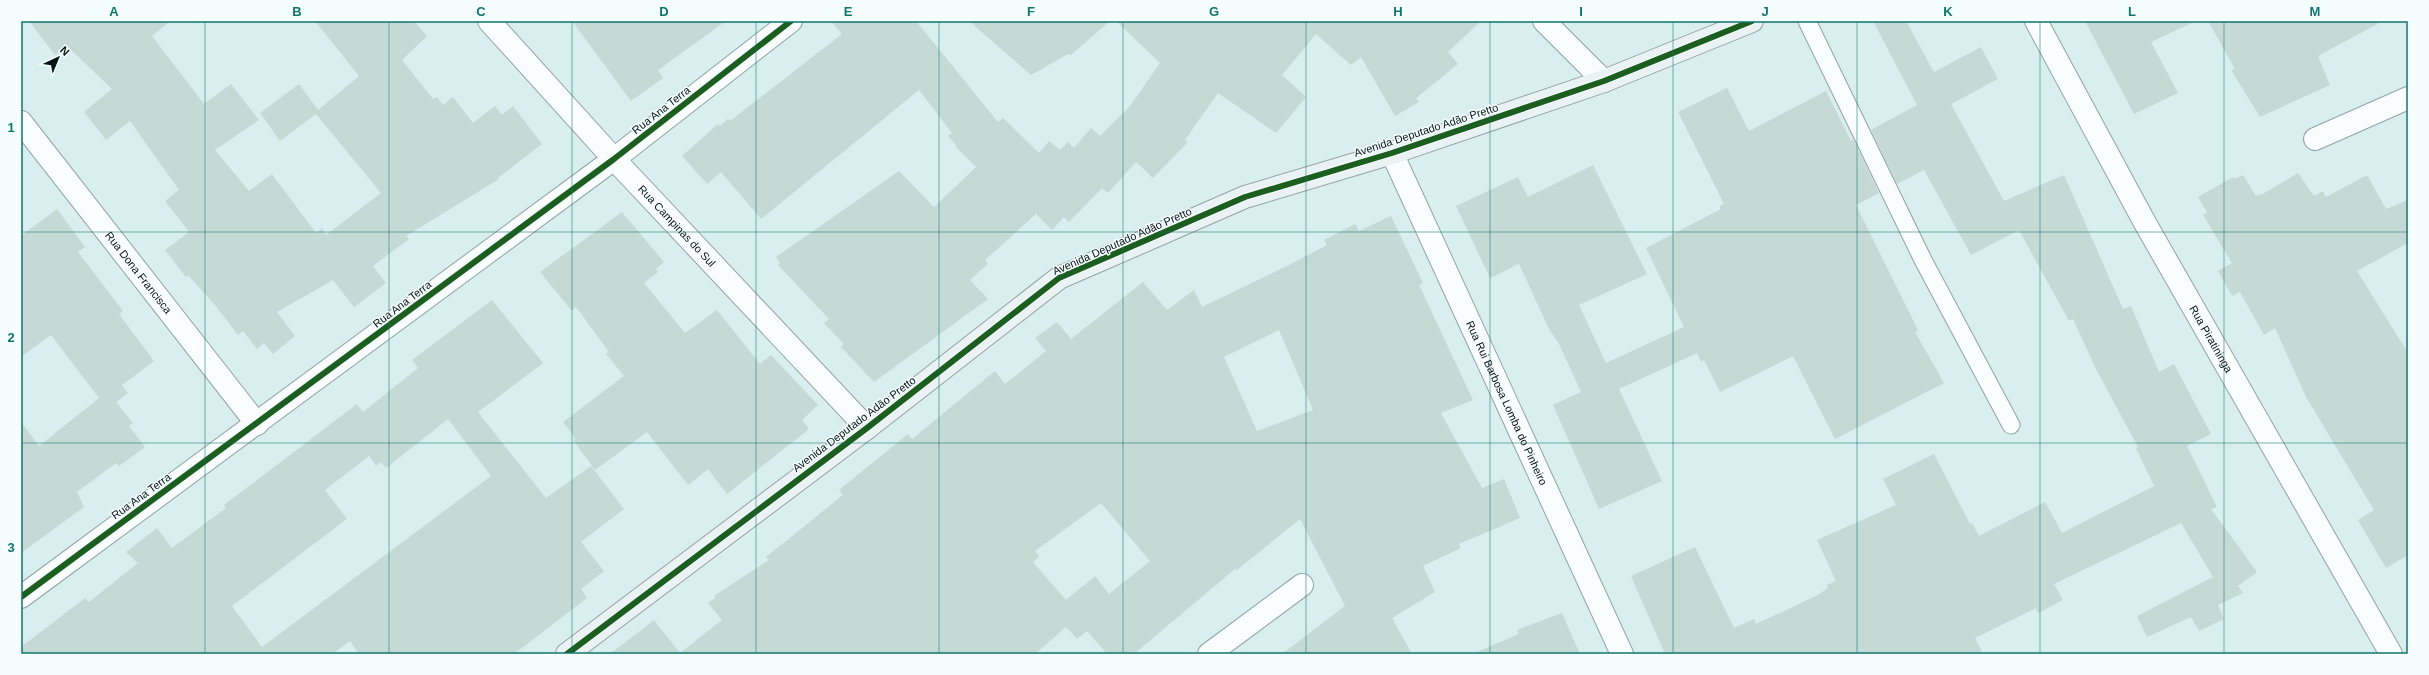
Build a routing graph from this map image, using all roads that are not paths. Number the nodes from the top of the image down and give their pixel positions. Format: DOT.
graph roads {
  1 [pos="489,21"];
  2 [pos="790,21"];
  3 [pos="1544,21"];
  4 [pos="1752,21"];
  5 [pos="1807,21"];
  6 [pos="2036,21"];
  7 [pos="1604,81"];
  8 [pos="2408,98"];
  9 [pos="21,122"];
  10 [pos="2315,139"];
  11 [pos="1392,153"];
  12 [pos="614,159"];
  13 [pos="257,424"];
  14 [pos="2011,425"];
  15 [pos="867,428"];
  16 [pos="1302,585"];
  17 [pos="21,597"];
  18 [pos="567,654"];
  19 [pos="1209,654"];
  20 [pos="1622,654"];
  21 [pos="2391,654"];
  1 -- 12 [label="street, Rua Campinas do Sul"];
  2 -- 12 [label="street, Rua Ana Terra"];
  3 -- 7 [label="street"];
  4 -- 7 [label="street, Avenida Deputado Adão Pretto"];
  5 -- 14 [label="lane"];
  6 -- 21 [label="street, Rua Piratininga"];
  7 -- 11 [label="street, Avenida Deputado Adão Pretto"];
  8 -- 10 [label="street"];
  9 -- 13 [label="street, Rua Dona Francisca"];
  11 -- 15 [label="street, Avenida Deputado Adão Pretto"];
  11 -- 20 [label="street, Rua Rui Barbosa Lomba do Pinheiro"];
  12 -- 13 [label="street, Rua Ana Terra"];
  12 -- 15 [label="street, Rua Campinas do Sul"];
  13 -- 17 [label="street, Rua Ana Terra"];
  15 -- 18 [label="street, Avenida Deputado Adão Pretto"];
  16 -- 19 [label="street"];
}
